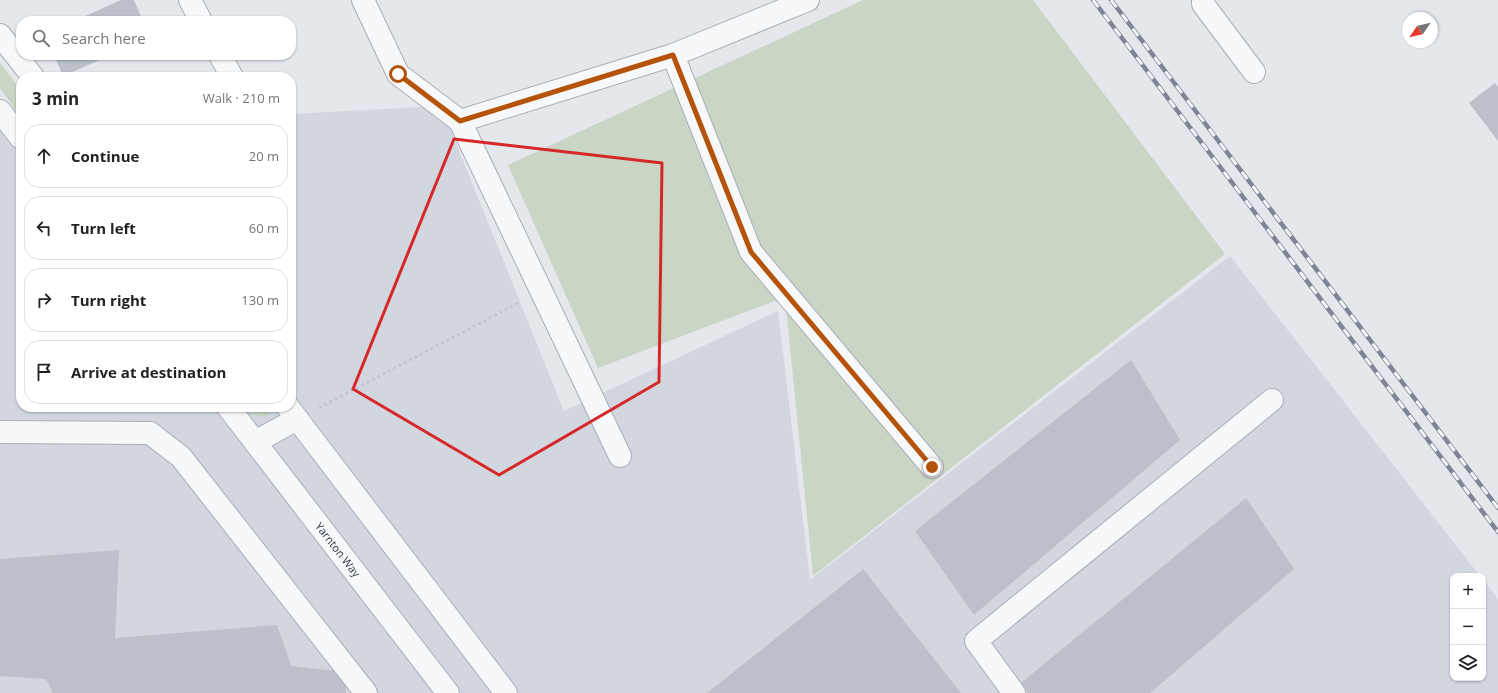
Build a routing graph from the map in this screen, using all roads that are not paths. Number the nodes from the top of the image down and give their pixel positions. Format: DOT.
graph roads {
  1 [pos="190,0"];
  2 [pos="363,0"];
  3 [pos="808,0"];
  4 [pos="1204,0"];
  5 [pos="198,16"];
  6 [pos="0,35"];
  7 [pos="16,55"];
  8 [pos="673,55"];
  9 [pos="20,60"];
  10 [pos="223,60"];
  11 [pos="29,72"];
  12 [pos="229,72"];
  13 [pos="1254,72"];
  14 [pos="0,111"];
  15 [pos="460,121"];
  16 [pos="16,132"];
  17 [pos="1272,400"];
  18 [pos="232,412"];
  19 [pos="293,413"];
  20 [pos="0,432"];
  21 [pos="255,442"];
  22 [pos="620,456"];
  23 [pos="932,467"];
  24 [pos="366,693"];
  25 [pos="448,693"];
  26 [pos="506,693"];
  27 [pos="1014,693"];
  1 -- 5 [label="street"];
  2 -- 15 [label="street"];
  3 -- 8 [label="street"];
  4 -- 13 [label="street"];
  6 -- 7 [label="street"];
  8 -- 15 [label="street"];
  8 -- 23 [label="street"];
  9 -- 11 [label="street"];
  10 -- 12 [label="street"];
  14 -- 16 [label="street"];
  15 -- 22 [label="street"];
  17 -- 27 [label="street"];
  18 -- 21 [label="street, Yarnton Way"];
  19 -- 21 [label="street"];
  19 -- 26 [label="street"];
  20 -- 24 [label="street"];
  21 -- 25 [label="street, Yarnton Way"];
}
